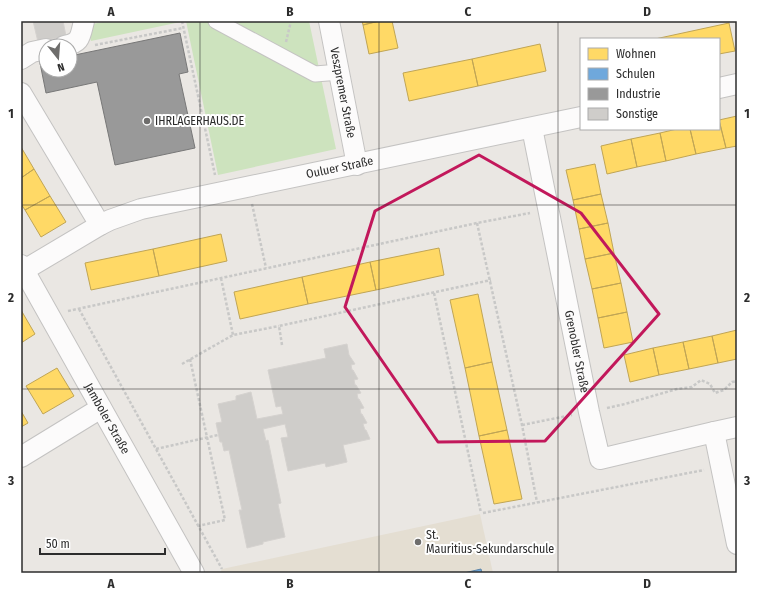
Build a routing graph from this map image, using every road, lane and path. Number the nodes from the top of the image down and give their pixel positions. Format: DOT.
graph roads {
  1 [pos="84,21"];
  2 [pos="182,21"];
  3 [pos="216,21"];
  4 [pos="291,21"];
  5 [pos="329,21"];
  6 [pos="183,28"];
  7 [pos="74,38"];
  8 [pos="78,43"];
  9 [pos="38,51"];
  10 [pos="280,56"];
  11 [pos="21,59"];
  12 [pos="340,72"];
  13 [pos="737,84"];
  14 [pos="720,88"];
  15 [pos="21,93"];
  16 [pos="580,117"];
  17 [pos="532,128"];
  18 [pos="357,165"];
  19 [pos="248,188"];
  20 [pos="219,193"];
  21 [pos="548,210"];
  22 [pos="477,223"];
  23 [pos="100,225"];
  24 [pos="266,268"];
  25 [pos="22,269"];
  26 [pos="221,278"];
  27 [pos="491,280"];
  28 [pos="434,293"];
  29 [pos="79,309"];
  30 [pos="50,315"];
  31 [pos="279,326"];
  32 [pos="233,336"];
  33 [pos="282,345"];
  34 [pos="190,359"];
  35 [pos="182,364"];
  36 [pos="737,381"];
  37 [pos="101,408"];
  38 [pos="589,412"];
  39 [pos="522,425"];
  40 [pos="737,427"];
  41 [pos="714,432"];
  42 [pos="218,435"];
  43 [pos="207,438"];
  44 [pos="156,449"];
  45 [pos="21,457"];
  46 [pos="721,467"];
  47 [pos="536,502"];
  48 [pos="198,526"];
  49 [pos="737,544"];
  50 [pos="222,569"];
  51 [pos="194,573"];
  1 -- 7 [label="street"];
  2 -- 6 [label="path"];
  3 -- 10 [label="street"];
  4 -- 10 [label="path"];
  5 -- 12 [label="street, Veszpremer Straße"];
  6 -- 8 [label="path"];
  6 -- 20 [label="path"];
  9 -- 11 [label="street"];
  10 -- 12 [label="street"];
  12 -- 18 [label="street, Veszpremer Straße"];
  13 -- 14 [label="street"];
  15 -- 23 [label="street"];
  16 -- 17 [label="street, Ouluer Straße"];
  17 -- 18 [label="street, Ouluer Straße"];
  17 -- 21 [label="street, Grenobler Straße"];
  18 -- 19 [label="street, Ouluer Straße"];
  19 -- 20 [label="street, Ouluer Straße"];
  19 -- 24 [label="path"];
  20 -- 23 [label="street, Ouluer Straße"];
  21 -- 22 [label="path"];
  21 -- 38 [label="street, Grenobler Straße"];
  22 -- 24 [label="path"];
  22 -- 27 [label="path"];
  23 -- 25 [label="street, Ouluer Straße"];
  24 -- 26 [label="path"];
  25 -- 30 [label="street, Jamboler Straße"];
  26 -- 29 [label="path"];
  26 -- 32 [label="path"];
  27 -- 28 [label="path"];
  27 -- 39 [label="path"];
  28 -- 31 [label="path"];
  28 -- 47 [label="path"];
  29 -- 30 [label="path"];
  29 -- 44 [label="path"];
  30 -- 37 [label="street, Jamboler Straße"];
  31 -- 32 [label="path"];
  31 -- 33 [label="path"];
  32 -- 34 [label="path"];
  34 -- 35 [label="path"];
  34 -- 43 [label="path"];
  36 -- 38 [label="path"];
  37 -- 45 [label="street"];
  37 -- 51 [label="street, Jamboler Straße"];
  38 -- 39 [label="path"];
  38 -- 41 [label="street, Grenobler Straße"];
  39 -- 47 [label="path"];
  40 -- 41 [label="street, Grenobler Straße"];
  41 -- 46 [label="street"];
  42 -- 43 [label="path"];
  43 -- 44 [label="path"];
  43 -- 48 [label="path"];
  44 -- 48 [label="path"];
  46 -- 47 [label="path"];
  46 -- 49 [label="street"];
  48 -- 50 [label="path"];
}
